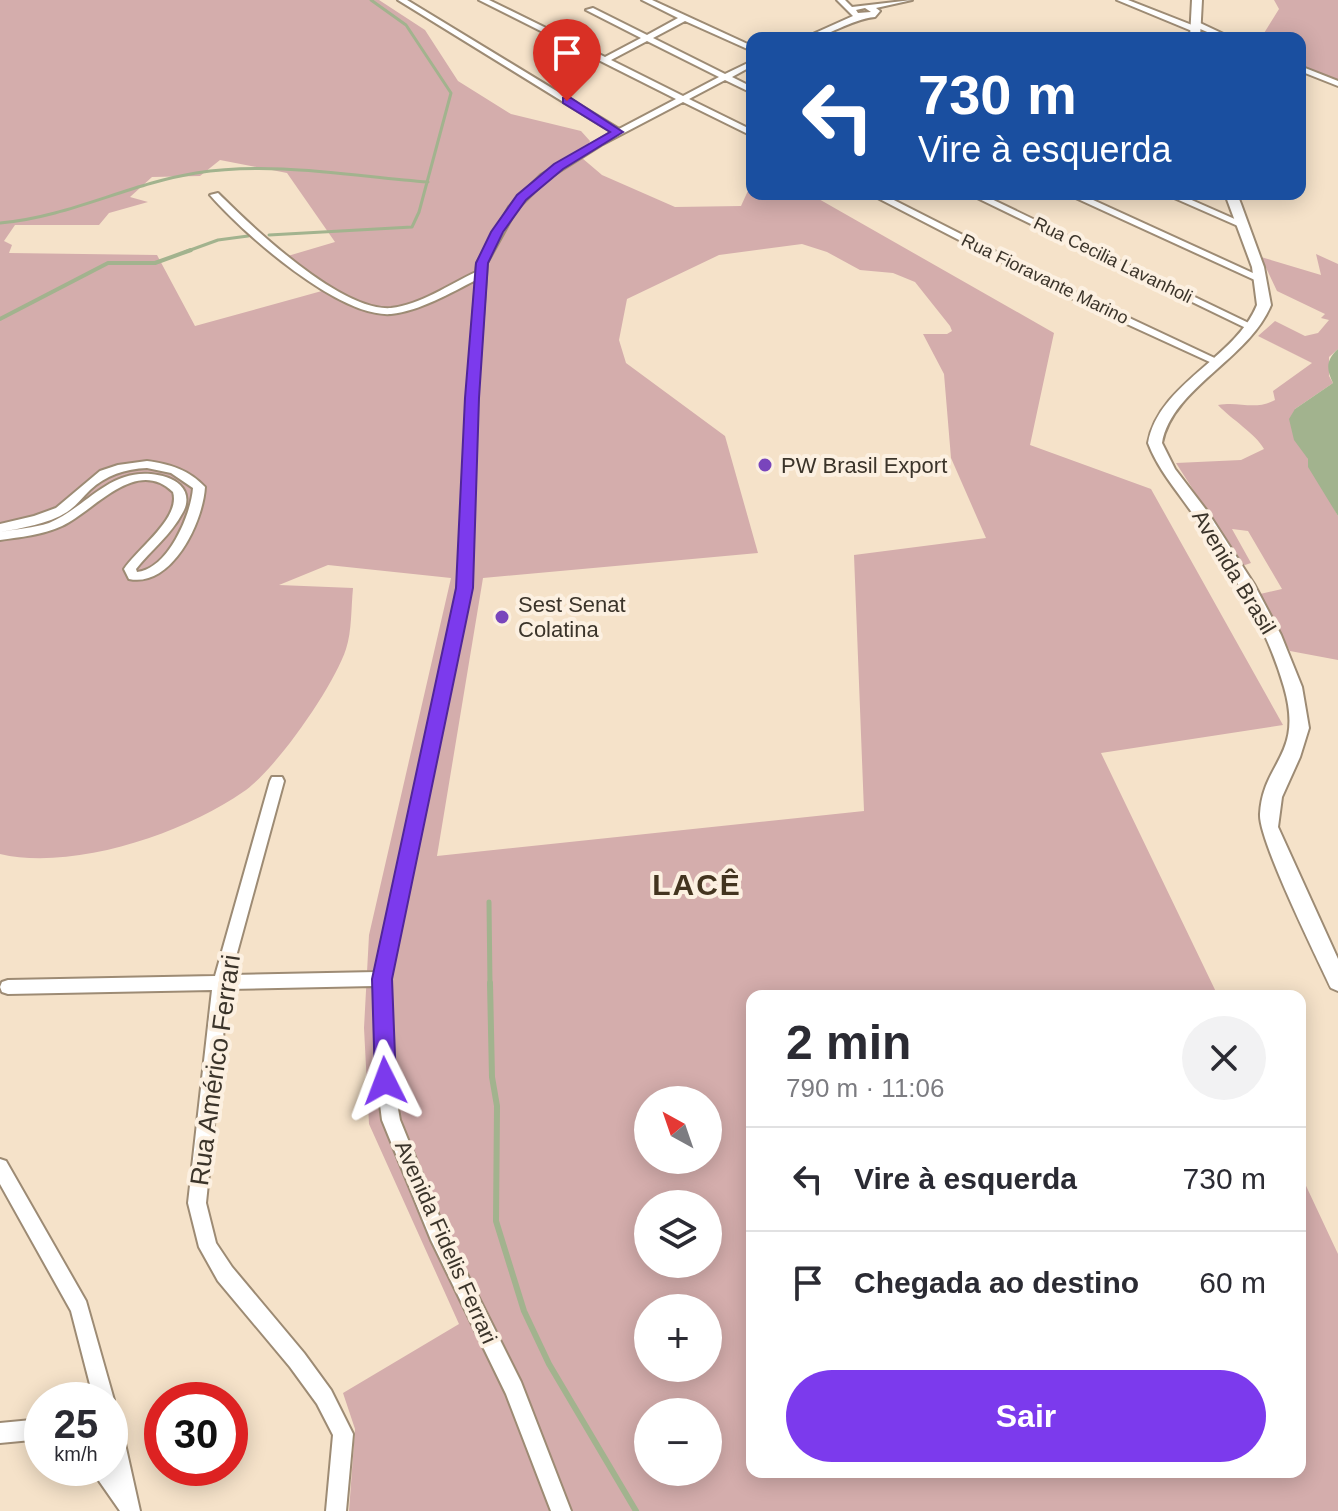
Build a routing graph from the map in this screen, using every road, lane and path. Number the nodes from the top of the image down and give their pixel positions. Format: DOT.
graph roads {
  1 [pos="402,0"];
  2 [pos="483,0"];
  3 [pos="646,0"];
  4 [pos="841,0"];
  5 [pos="908,0"];
  6 [pos="1121,0"];
  7 [pos="1141,0"];
  8 [pos="1197,0"];
  9 [pos="852,4"];
  10 [pos="871,9"];
  11 [pos="590,10"];
  12 [pos="1154,14"];
  13 [pos="861,16"];
  14 [pos="684,18"];
  15 [pos="1195,31"];
  16 [pos="822,32"];
  17 [pos="645,38"];
  18 [pos="746,46"];
  19 [pos="606,60"];
  20 [pos="746,66"];
  21 [pos="1306,71"];
  22 [pos="725,77"];
  23 [pos="1338,84"];
  24 [pos="746,87"];
  25 [pos="683,99"];
  26 [pos="746,130"];
  27 [pos="618,132"];
  28 [pos="215,195"];
  29 [pos="887,200"];
  30 [pos="987,200"];
  31 [pos="1085,200"];
  32 [pos="1184,200"];
  33 [pos="1233,200"];
  34 [pos="1241,224"];
  35 [pos="480,274"];
  36 [pos="1261,279"];
  37 [pos="1252,327"];
  38 [pos="1216,361"];
  39 [pos="94,480"];
  40 [pos="105,489"];
  41 [pos="0,528"];
  42 [pos="0,536"];
  43 [pos="277,781"];
  44 [pos="382,979"];
  45 [pos="1338,982"];
  46 [pos="221,983"];
  47 [pos="8,987"];
  48 [pos="0,1167"];
  49 [pos="99,1382"];
  50 [pos="24,1431"];
  51 [pos="0,1433"];
  52 [pos="113,1486"];
  53 [pos="125,1486"];
  54 [pos="130,1509"];
  55 [pos="561,1510"];
  56 [pos="336,1511"];
  1 -- 27 [label="street"];
  2 -- 19 [label="street"];
  3 -- 14 [label="street"];
  4 -- 9 [label="street"];
  5 -- 10 [label="street"];
  6 -- 12 [label="street"];
  7 -- 12 [label="street"];
  8 -- 15 [label="main road"];
  9 -- 10 [label="street"];
  9 -- 13 [label="street"];
  10 -- 13 [label="street"];
  11 -- 17 [label="street"];
  12 -- 15 [label="street"];
  13 -- 16 [label="street"];
  14 -- 17 [label="street"];
  14 -- 18 [label="street"];
  17 -- 19 [label="street"];
  17 -- 22 [label="street"];
  19 -- 25 [label="street"];
  20 -- 22 [label="street, Avenida Fidelis Ferrari"];
  21 -- 23 [label="street"];
  22 -- 24 [label="street"];
  22 -- 25 [label="street, Avenida Fidelis Ferrari"];
  25 -- 26 [label="street"];
  25 -- 27 [label="street, Avenida Fidelis Ferrari"];
  27 -- 35 [label="street, Avenida Fidelis Ferrari"];
  28 -- 35 [label="street"];
  29 -- 38 [label="street, Rua Fioravante Marino"];
  30 -- 37 [label="street, Rua Cecilia Lavanholi"];
  31 -- 36 [label="street"];
  32 -- 34 [label="street"];
  33 -- 34 [label="main road"];
  34 -- 36 [label="main road"];
  35 -- 44 [label="street, Avenida Fidelis Ferrari"];
  36 -- 37 [label="main road"];
  37 -- 38 [label="main road, Avenida Brasil"];
  38 -- 45 [label="main road, Avenida Brasil"];
  39 -- 40 [label="street"];
  39 -- 40 [label="street"];
  39 -- 41 [label="street"];
  40 -- 42 [label="street"];
  43 -- 46 [label="street, Rua Américo Ferrari"];
  44 -- 46 [label="street"];
  44 -- 55 [label="street, Avenida Fidelis Ferrari"];
  46 -- 47 [label="street"];
  46 -- 56 [label="street, Rua Américo Ferrari"];
  48 -- 49 [label="street"];
  50 -- 51 [label="street"];
  52 -- 54 [label="street"];
  53 -- 54 [label="street"];
}
